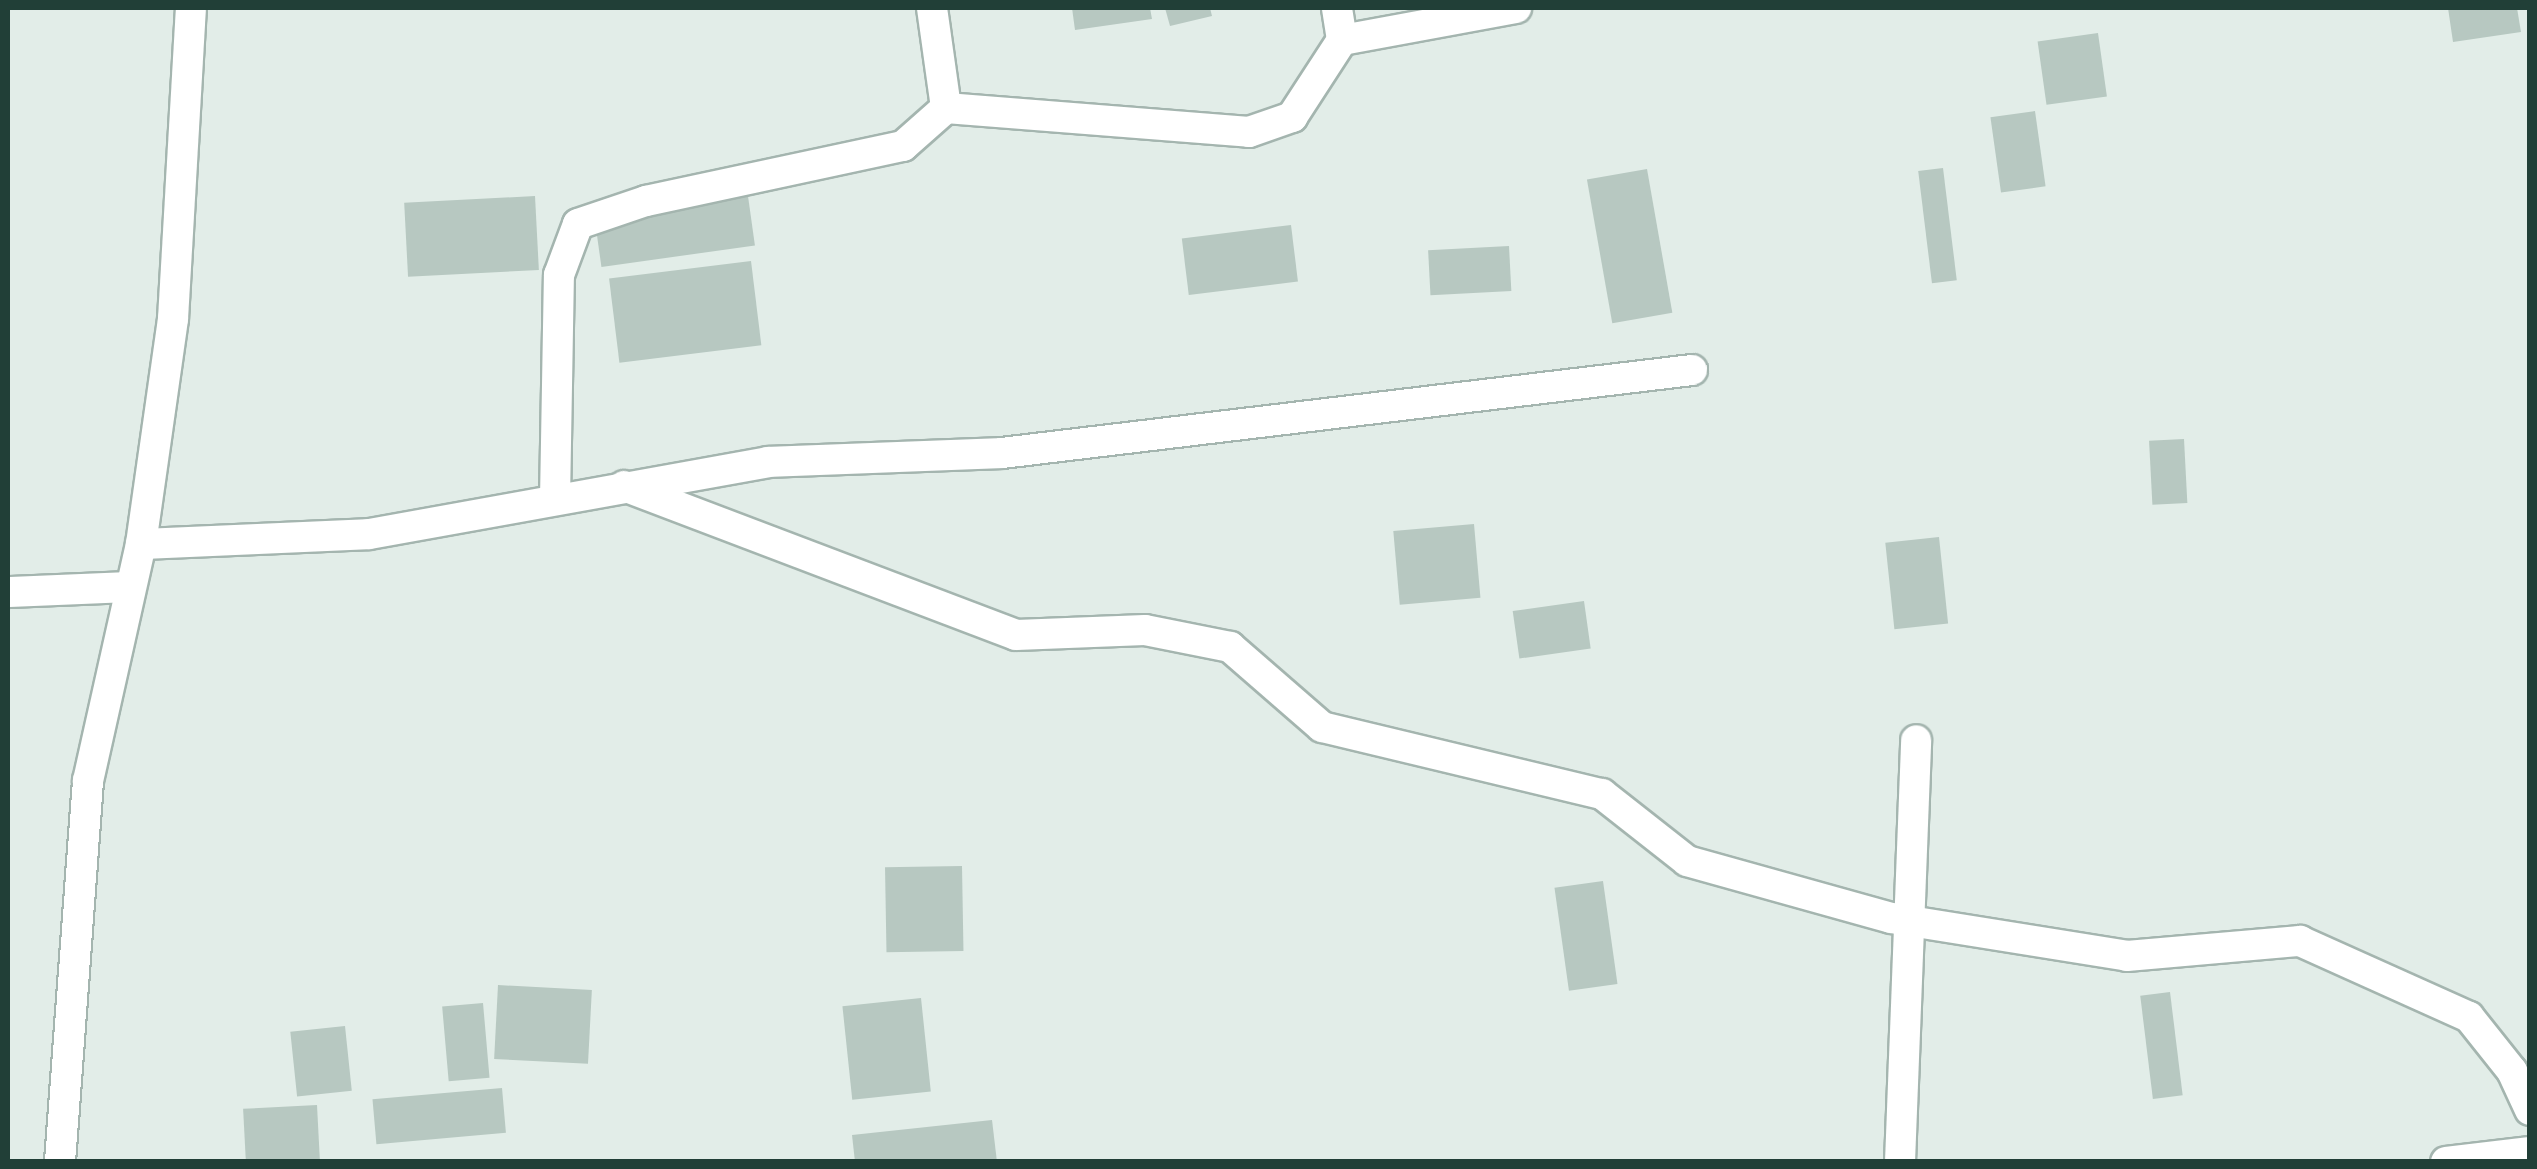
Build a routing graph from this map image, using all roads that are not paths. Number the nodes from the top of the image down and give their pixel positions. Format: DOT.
graph roads {
  1 [pos="191,8"];
  2 [pos="932,8"];
  3 [pos="1337,8"];
  4 [pos="1516,8"];
  5 [pos="1342,40"];
  6 [pos="946,108"];
  7 [pos="1692,370"];
  8 [pos="624,486"];
  9 [pos="555,500"];
  10 [pos="141,544"];
  11 [pos="126,587"];
  12 [pos="8,592"];
  13 [pos="1916,740"];
  14 [pos="1911,921"];
  15 [pos="2530,1110"];
  16 [pos="2530,1152"];
  17 [pos="60,1162"];
  18 [pos="1900,1162"];
  19 [pos="2446,1162"];
  1 -- 10 [label="street"];
  2 -- 6 [label="street"];
  3 -- 5 [label="street"];
  4 -- 5 [label="street"];
  5 -- 6 [label="street"];
  6 -- 9 [label="street"];
  7 -- 8 [label="street"];
  8 -- 9 [label="street"];
  8 -- 14 [label="street"];
  9 -- 10 [label="street"];
  10 -- 11 [label="street"];
  11 -- 12 [label="street"];
  11 -- 17 [label="street"];
  13 -- 14 [label="street"];
  14 -- 15 [label="street"];
  14 -- 18 [label="street"];
  16 -- 19 [label="street"];
}
